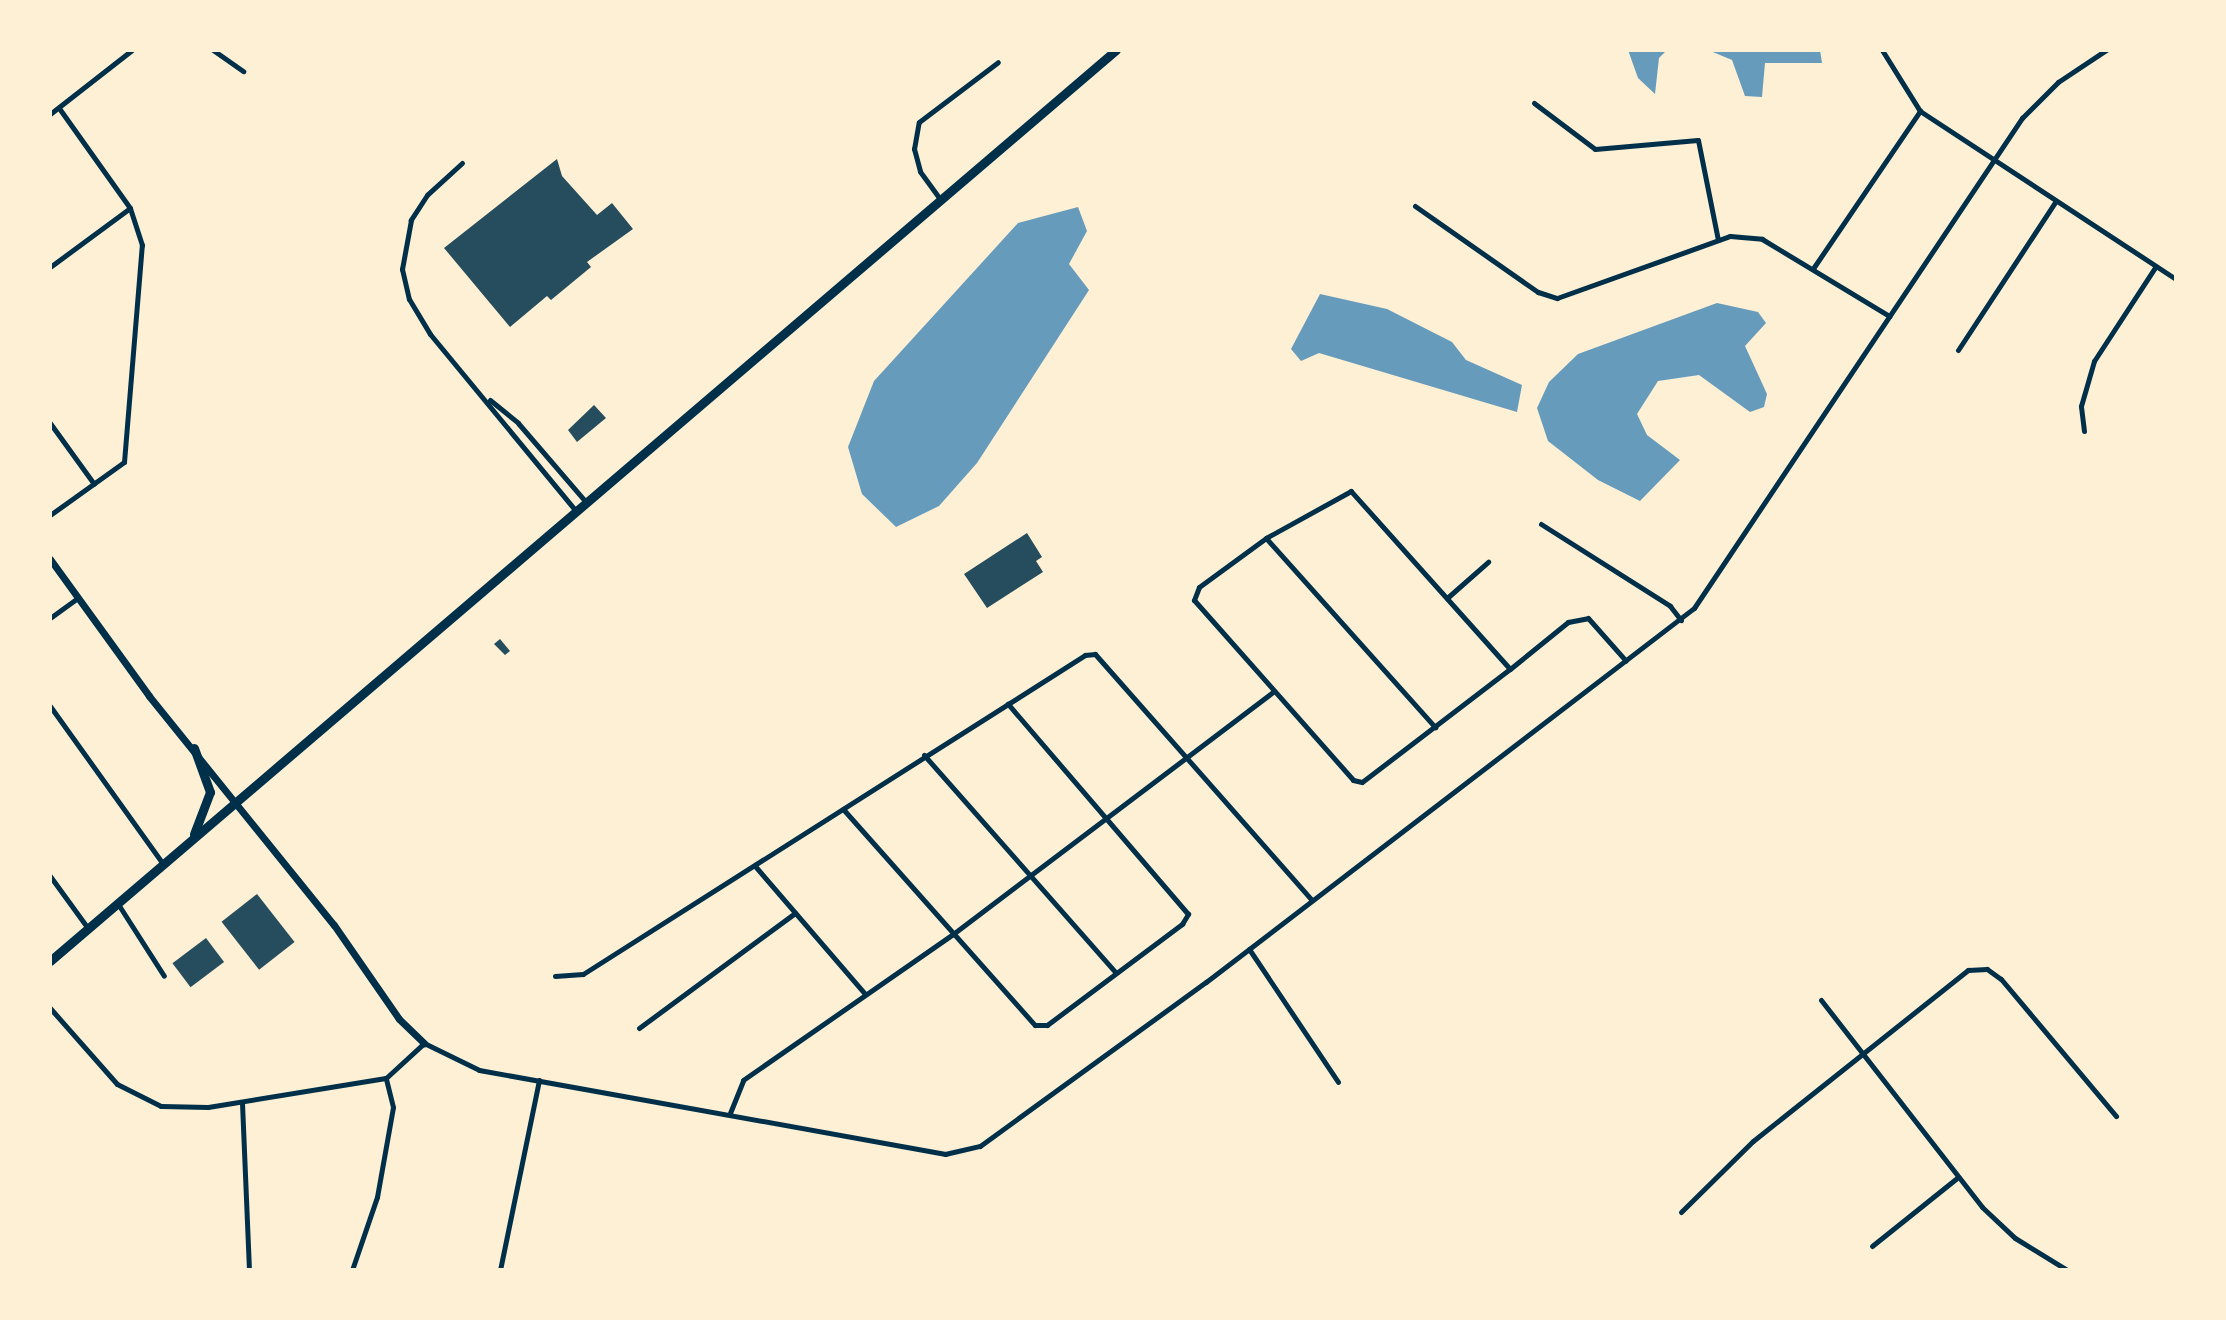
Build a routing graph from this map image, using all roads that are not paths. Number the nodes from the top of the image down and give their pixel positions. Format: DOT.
graph roads {
  1 [pos="132,50"];
  2 [pos="213,50"];
  3 [pos="1116,50"];
  4 [pos="1882,50"];
  5 [pos="2106,50"];
  6 [pos="998,62"];
  7 [pos="243,71"];
  8 [pos="1534,103"];
  9 [pos="59,108"];
  10 [pos="1920,111"];
  11 [pos="50,114"];
  12 [pos="1993,158"];
  13 [pos="462,163"];
  14 [pos="940,200"];
  15 [pos="2056,201"];
  16 [pos="1415,206"];
  17 [pos="130,208"];
  18 [pos="1718,240"];
  19 [pos="2156,266"];
  20 [pos="50,267"];
  21 [pos="1814,267"];
  22 [pos="2176,279"];
  23 [pos="1889,316"];
  24 [pos="1958,350"];
  25 [pos="483,394"];
  26 [pos="50,423"];
  27 [pos="2084,431"];
  28 [pos="94,484"];
  29 [pos="586,502"];
  30 [pos="576,511"];
  31 [pos="50,515"];
  32 [pos="1541,524"];
  33 [pos="1266,538"];
  34 [pos="50,559"];
  35 [pos="1488,562"];
  36 [pos="1447,598"];
  37 [pos="76,599"];
  38 [pos="50,618"];
  39 [pos="1681,620"];
  40 [pos="1626,661"];
  41 [pos="1510,669"];
  42 [pos="1273,692"];
  43 [pos="1007,703"];
  44 [pos="50,706"];
  45 [pos="1435,727"];
  46 [pos="194,748"];
  47 [pos="924,755"];
  48 [pos="1187,758"];
  49 [pos="238,800"];
  50 [pos="843,809"];
  51 [pos="1109,818"];
  52 [pos="190,841"];
  53 [pos="163,864"];
  54 [pos="755,866"];
  55 [pos="50,876"];
  56 [pos="1032,876"];
  57 [pos="1312,900"];
  58 [pos="117,903"];
  59 [pos="795,913"];
  60 [pos="88,928"];
  61 [pos="953,934"];
  62 [pos="1249,949"];
  63 [pos="50,961"];
  64 [pos="1116,973"];
  65 [pos="164,976"];
  66 [pos="555,976"];
  67 [pos="865,994"];
  68 [pos="1821,1000"];
  69 [pos="50,1008"];
  70 [pos="639,1028"];
  71 [pos="424,1043"];
  72 [pos="1862,1053"];
  73 [pos="386,1078"];
  74 [pos="539,1080"];
  75 [pos="1338,1082"];
  76 [pos="242,1103"];
  77 [pos="730,1113"];
  78 [pos="2116,1116"];
  79 [pos="1958,1177"];
  80 [pos="1681,1212"];
  81 [pos="1872,1246"];
  82 [pos="249,1270"];
  83 [pos="352,1270"];
  84 [pos="500,1270"];
  85 [pos="2067,1270"];
  1 -- 9 [label="street"];
  2 -- 7 [label="street"];
  3 -- 14 [label="main road"];
  4 -- 10 [label="street"];
  5 -- 12 [label="street"];
  6 -- 14 [label="street"];
  8 -- 18 [label="street"];
  9 -- 11 [label="street"];
  9 -- 17 [label="street"];
  10 -- 12 [label="street"];
  10 -- 21 [label="street"];
  12 -- 15 [label="street"];
  12 -- 23 [label="street"];
  13 -- 25 [label="street"];
  14 -- 29 [label="main road"];
  15 -- 19 [label="street"];
  15 -- 24 [label="street"];
  16 -- 18 [label="street"];
  17 -- 20 [label="street"];
  17 -- 28 [label="street"];
  18 -- 21 [label="street"];
  19 -- 22 [label="street"];
  19 -- 27 [label="street"];
  21 -- 23 [label="street"];
  23 -- 39 [label="street"];
  25 -- 29 [label="street"];
  25 -- 30 [label="street"];
  26 -- 28 [label="street"];
  28 -- 31 [label="street"];
  29 -- 30 [label="main road"];
  30 -- 49 [label="main road"];
  32 -- 39 [label="street"];
  33 -- 36 [label="street"];
  33 -- 42 [label="street"];
  33 -- 45 [label="street"];
  34 -- 37 [label="street"];
  35 -- 36 [label="street"];
  36 -- 41 [label="street"];
  37 -- 38 [label="street"];
  37 -- 46 [label="street"];
  39 -- 40 [label="street"];
  40 -- 41 [label="street"];
  40 -- 57 [label="street"];
  41 -- 45 [label="street"];
  42 -- 45 [label="street"];
  42 -- 48 [label="street"];
  43 -- 47 [label="street"];
  43 -- 48 [label="street"];
  43 -- 51 [label="street"];
  44 -- 53 [label="street"];
  46 -- 49 [label="street"];
  46 -- 52 [label="main road"];
  47 -- 50 [label="street"];
  47 -- 56 [label="street"];
  48 -- 51 [label="street"];
  48 -- 57 [label="street"];
  49 -- 52 [label="main road"];
  49 -- 71 [label="street"];
  50 -- 54 [label="street"];
  50 -- 61 [label="street"];
  51 -- 56 [label="street"];
  51 -- 64 [label="street"];
  52 -- 53 [label="main road"];
  53 -- 58 [label="main road"];
  54 -- 59 [label="street"];
  54 -- 66 [label="street"];
  55 -- 60 [label="street"];
  56 -- 61 [label="street"];
  56 -- 64 [label="street"];
  57 -- 62 [label="street"];
  58 -- 60 [label="main road"];
  58 -- 65 [label="street"];
  59 -- 67 [label="street"];
  59 -- 70 [label="street"];
  60 -- 63 [label="main road"];
  61 -- 64 [label="street"];
  61 -- 67 [label="street"];
  62 -- 75 [label="street"];
  62 -- 77 [label="street"];
  67 -- 77 [label="street"];
  68 -- 72 [label="street"];
  69 -- 76 [label="street"];
  71 -- 73 [label="street"];
  71 -- 74 [label="street"];
  72 -- 78 [label="street"];
  72 -- 79 [label="street"];
  72 -- 80 [label="street"];
  73 -- 76 [label="street"];
  73 -- 83 [label="street"];
  74 -- 77 [label="street"];
  74 -- 84 [label="street"];
  76 -- 82 [label="street"];
  79 -- 81 [label="street"];
  79 -- 85 [label="street"];
}
